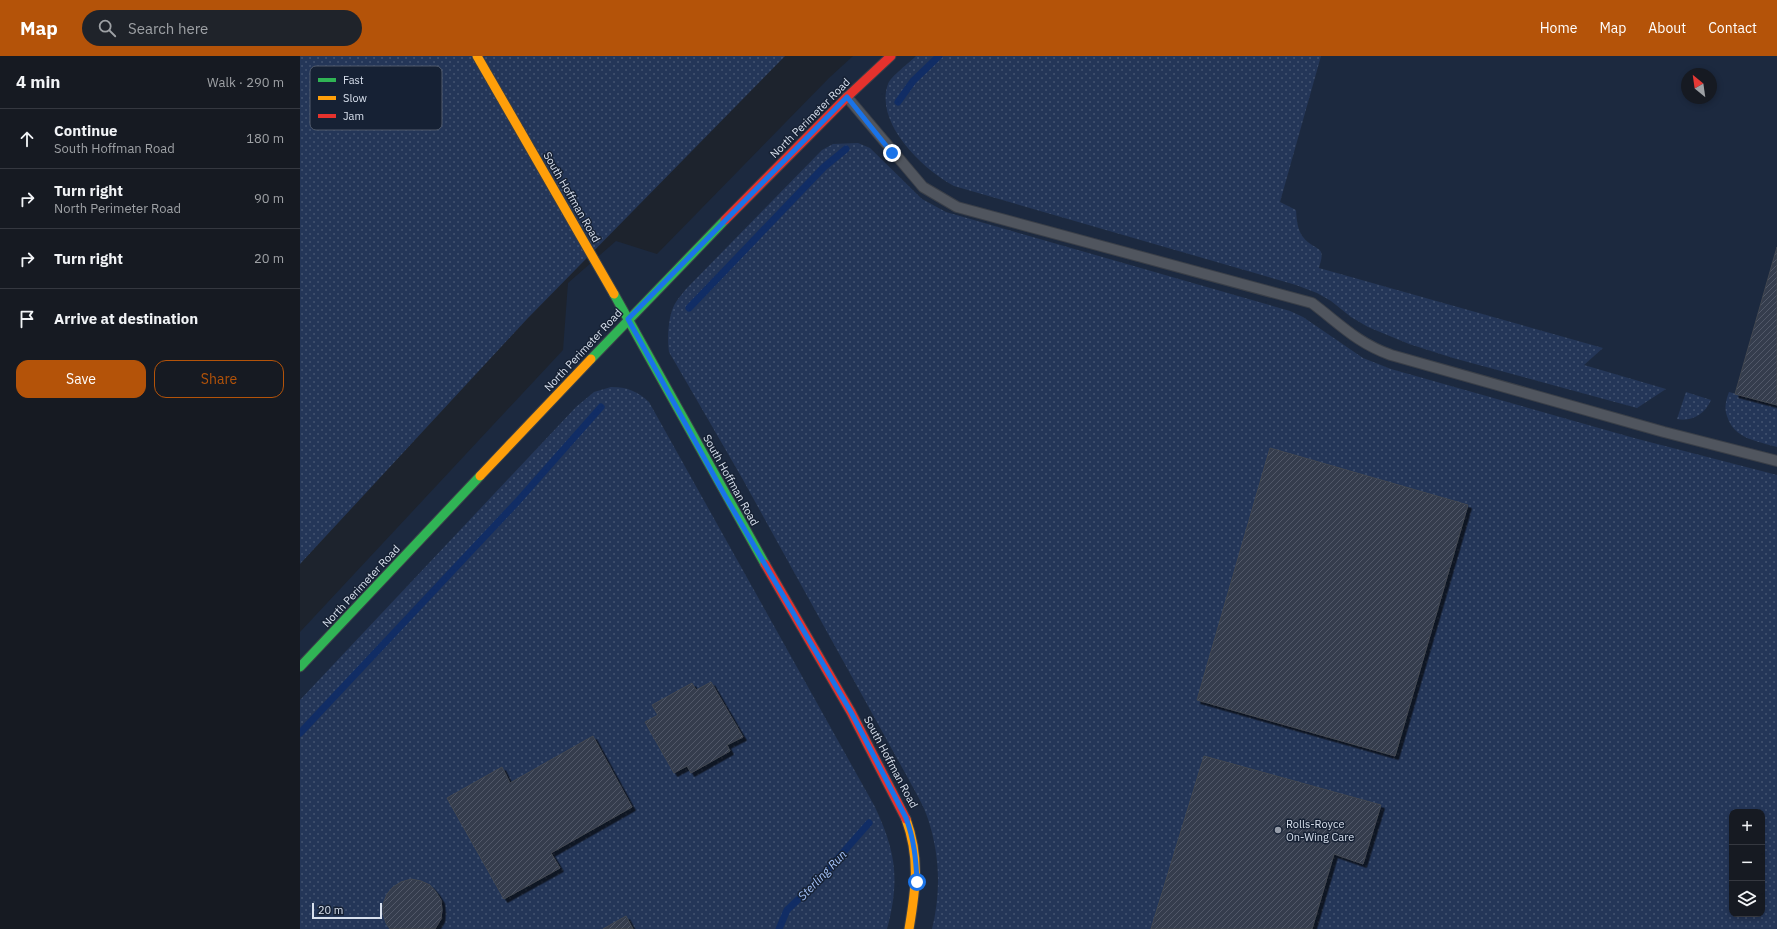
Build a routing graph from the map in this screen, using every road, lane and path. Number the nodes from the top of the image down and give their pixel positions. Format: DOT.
graph roads {
  1 [pos="478,56"];
  2 [pos="890,56"];
  3 [pos="847,97"];
  4 [pos="628,319"];
  5 [pos="1777,460"];
  6 [pos="300,667"];
  7 [pos="909,929"];
  1 -- 4 [label="street, South Hoffman Road"];
  2 -- 3 [label="street, North Perimeter Road"];
  3 -- 4 [label="street, North Perimeter Road"];
  3 -- 5 [label="lane"];
  4 -- 6 [label="street, North Perimeter Road"];
  4 -- 7 [label="street, South Hoffman Road"];
}
